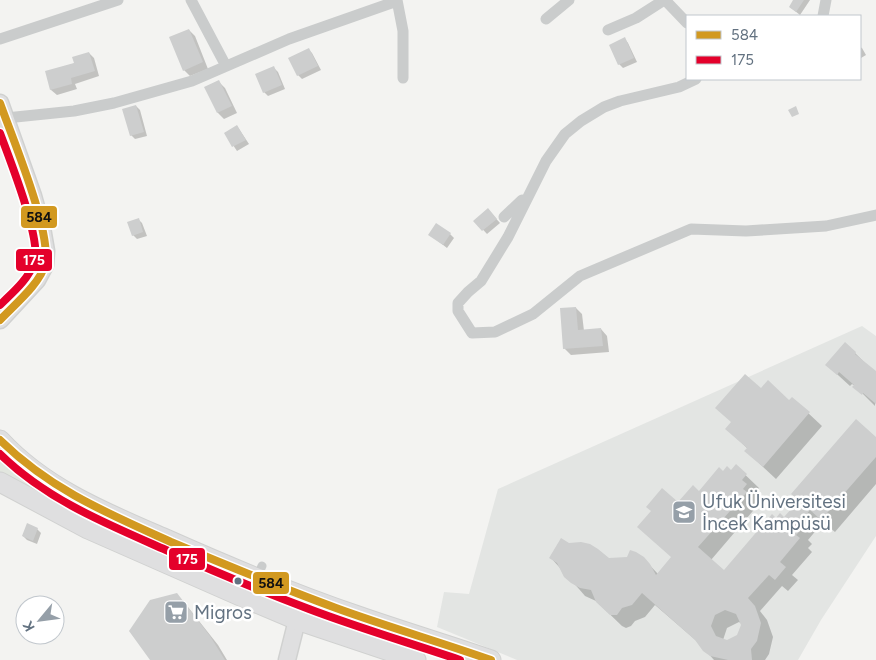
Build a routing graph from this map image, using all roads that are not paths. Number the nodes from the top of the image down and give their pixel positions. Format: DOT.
graph roads {
  1 [pos="118,0"];
  2 [pos="191,0"];
  3 [pos="397,0"];
  4 [pos="569,0"];
  5 [pos="665,0"];
  6 [pos="826,0"];
  7 [pos="823,15"];
  8 [pos="546,19"];
  9 [pos="686,22"];
  10 [pos="608,30"];
  11 [pos="0,38"];
  12 [pos="226,66"];
  13 [pos="403,78"];
  14 [pos="694,80"];
  15 [pos="3,111"];
  16 [pos="532,189"];
  17 [pos="876,215"];
  18 [pos="504,217"];
  19 [pos="0,320"];
  20 [pos="0,440"];
  21 [pos="0,482"];
  22 [pos="259,572"];
  23 [pos="245,603"];
  24 [pos="297,620"];
  25 [pos="287,660"];
  26 [pos="416,660"];
  27 [pos="491,660"];
  1 -- 11 [label="street"];
  2 -- 12 [label="street"];
  3 -- 12 [label="street"];
  3 -- 13 [label="street"];
  4 -- 8 [label="street"];
  5 -- 9 [label="street"];
  5 -- 10 [label="street"];
  6 -- 7 [label="street"];
  12 -- 15 [label="street"];
  14 -- 16 [label="street"];
  15 -- 19 [label="main road"];
  16 -- 17 [label="street"];
  16 -- 18 [label="street"];
  20 -- 22 [label="main road"];
  21 -- 23 [label="main road"];
  22 -- 23 [label="street"];
  22 -- 27 [label="main road"];
  23 -- 24 [label="main road"];
  24 -- 25 [label="main road"];
  24 -- 26 [label="main road"];
}
